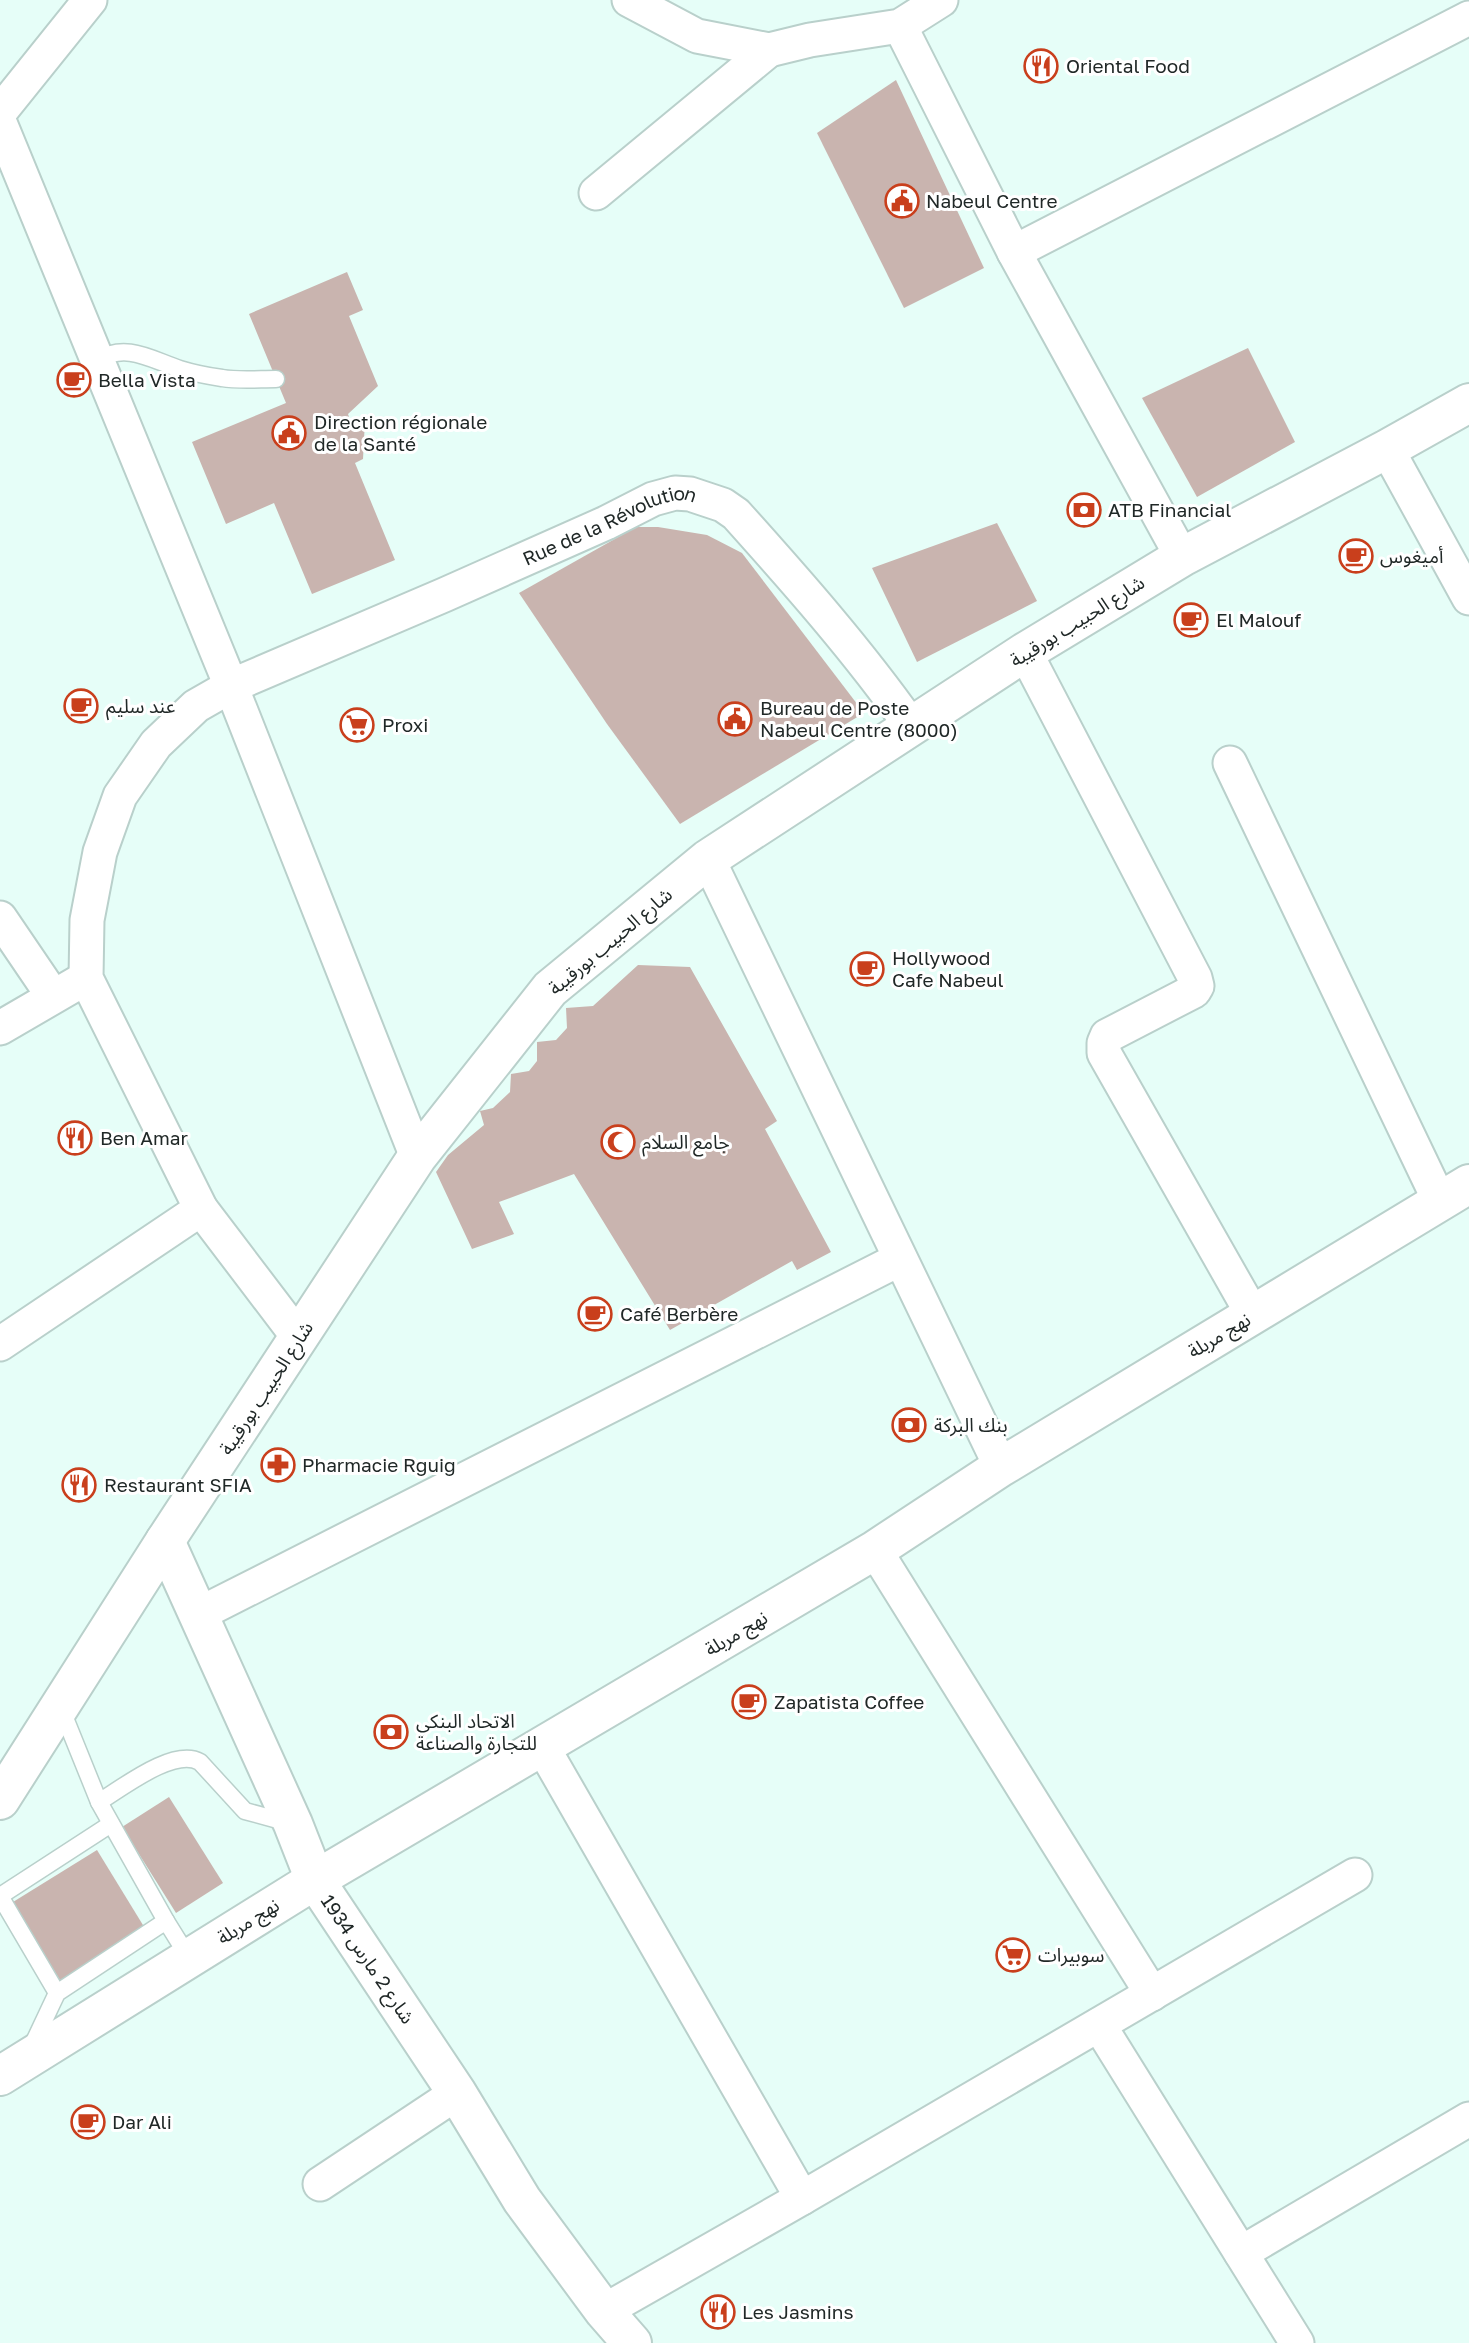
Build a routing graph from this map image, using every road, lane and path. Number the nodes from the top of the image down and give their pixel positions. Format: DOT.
graph roads {
  1 [pos="90,0"];
  2 [pos="629,0"];
  3 [pos="941,0"];
  4 [pos="1469,18"];
  5 [pos="900,26"];
  6 [pos="769,50"];
  7 [pos="0,112"];
  8 [pos="0,122"];
  9 [pos="596,193"];
  10 [pos="1014,252"];
  11 [pos="98,360"];
  12 [pos="276,379"];
  13 [pos="1469,403"];
  14 [pos="1387,449"];
  15 [pos="1182,557"];
  16 [pos="1469,597"];
  17 [pos="1025,652"];
  18 [pos="231,686"];
  19 [pos="911,726"];
  20 [pos="1230,763"];
  21 [pos="708,859"];
  22 [pos="0,918"];
  23 [pos="86,978"];
  24 [pos="54,996"];
  25 [pos="0,1028"];
  26 [pos="417,1157"];
  27 [pos="1454,1193"];
  28 [pos="201,1209"];
  29 [pos="900,1259"];
  30 [pos="1253,1315"];
  31 [pos="299,1338"];
  32 [pos="0,1344"];
  33 [pos="1001,1466"];
  34 [pos="165,1541"];
  35 [pos="876,1550"];
  36 [pos="197,1615"];
  37 [pos="60,1706"];
  38 [pos="542,1746"];
  39 [pos="0,1800"];
  40 [pos="99,1802"];
  41 [pos="111,1824"];
  42 [pos="293,1824"];
  43 [pos="1355,1875"];
  44 [pos="315,1880"];
  45 [pos="0,1896"];
  46 [pos="166,1921"];
  47 [pos="189,1958"];
  48 [pos="57,1993"];
  49 [pos="1152,1994"];
  50 [pos="1098,2025"];
  51 [pos="13,2068"];
  52 [pos="457,2093"];
  53 [pos="1469,2119"];
  54 [pos="320,2184"];
  55 [pos="802,2199"];
  56 [pos="1241,2253"];
  57 [pos="604,2311"];
  58 [pos="632,2343"];
  59 [pos="1297,2343"];
  1 -- 7 [label="street"];
  2 -- 6 [label="street"];
  3 -- 5 [label="street"];
  4 -- 10 [label="street"];
  5 -- 6 [label="street"];
  5 -- 10 [label="street"];
  6 -- 9 [label="street"];
  8 -- 11 [label="street"];
  10 -- 15 [label="street"];
  11 -- 12 [label="lane"];
  11 -- 18 [label="street"];
  13 -- 14 [label="main road, شارع الحبيب بورقيبة"];
  14 -- 15 [label="main road, شارع الحبيب بورقيبة"];
  14 -- 16 [label="street"];
  15 -- 17 [label="main road, شارع الحبيب بورقيبة"];
  17 -- 19 [label="main road, شارع الحبيب بورقيبة"];
  17 -- 30 [label="street"];
  18 -- 19 [label="street, Rue de la Révolution"];
  18 -- 23 [label="street, Rue de la Révolution"];
  18 -- 26 [label="street"];
  19 -- 21 [label="main road, شارع الحبيب بورقيبة"];
  20 -- 27 [label="street"];
  21 -- 26 [label="main road, شارع الحبيب بورقيبة"];
  21 -- 29 [label="street"];
  22 -- 24 [label="street"];
  23 -- 24 [label="street"];
  23 -- 28 [label="street"];
  24 -- 25 [label="street"];
  26 -- 31 [label="main road, شارع الحبيب بورقيبة"];
  27 -- 30 [label="main road, نهج مربلة"];
  28 -- 31 [label="street"];
  28 -- 32 [label="street"];
  29 -- 33 [label="street"];
  29 -- 36 [label="street"];
  30 -- 33 [label="main road, نهج مربلة"];
  31 -- 34 [label="main road, شارع الحبيب بورقيبة"];
  33 -- 35 [label="main road, نهج مربلة"];
  34 -- 36 [label="main road, شارع 2 مارس 1934"];
  34 -- 37 [label="main road, شارع الحبيب بورقيبة"];
  35 -- 38 [label="main road, نهج مربلة"];
  35 -- 49 [label="street"];
  36 -- 42 [label="main road, شارع 2 مارس 1934"];
  37 -- 39 [label="main road, شارع الحبيب بورقيبة"];
  37 -- 40 [label="lane"];
  38 -- 44 [label="main road, نهج مربلة"];
  38 -- 55 [label="street"];
  40 -- 41 [label="lane"];
  40 -- 42 [label="lane"];
  41 -- 45 [label="lane"];
  41 -- 46 [label="lane"];
  42 -- 44 [label="main road, شارع 2 مارس 1934"];
  43 -- 49 [label="street"];
  44 -- 47 [label="main road, نهج مربلة"];
  44 -- 52 [label="main road, شارع 2 مارس 1934"];
  45 -- 48 [label="lane"];
  46 -- 47 [label="lane"];
  46 -- 48 [label="lane"];
  47 -- 51 [label="main road, نهج مربلة"];
  48 -- 51 [label="lane"];
  49 -- 50 [label="street"];
  50 -- 55 [label="street"];
  50 -- 56 [label="street"];
  52 -- 54 [label="street"];
  52 -- 57 [label="main road, شارع 2 مارس 1934"];
  53 -- 56 [label="street"];
  55 -- 57 [label="street"];
  56 -- 59 [label="street"];
  57 -- 58 [label="main road, شارع 2 مارس 1934"];
}
